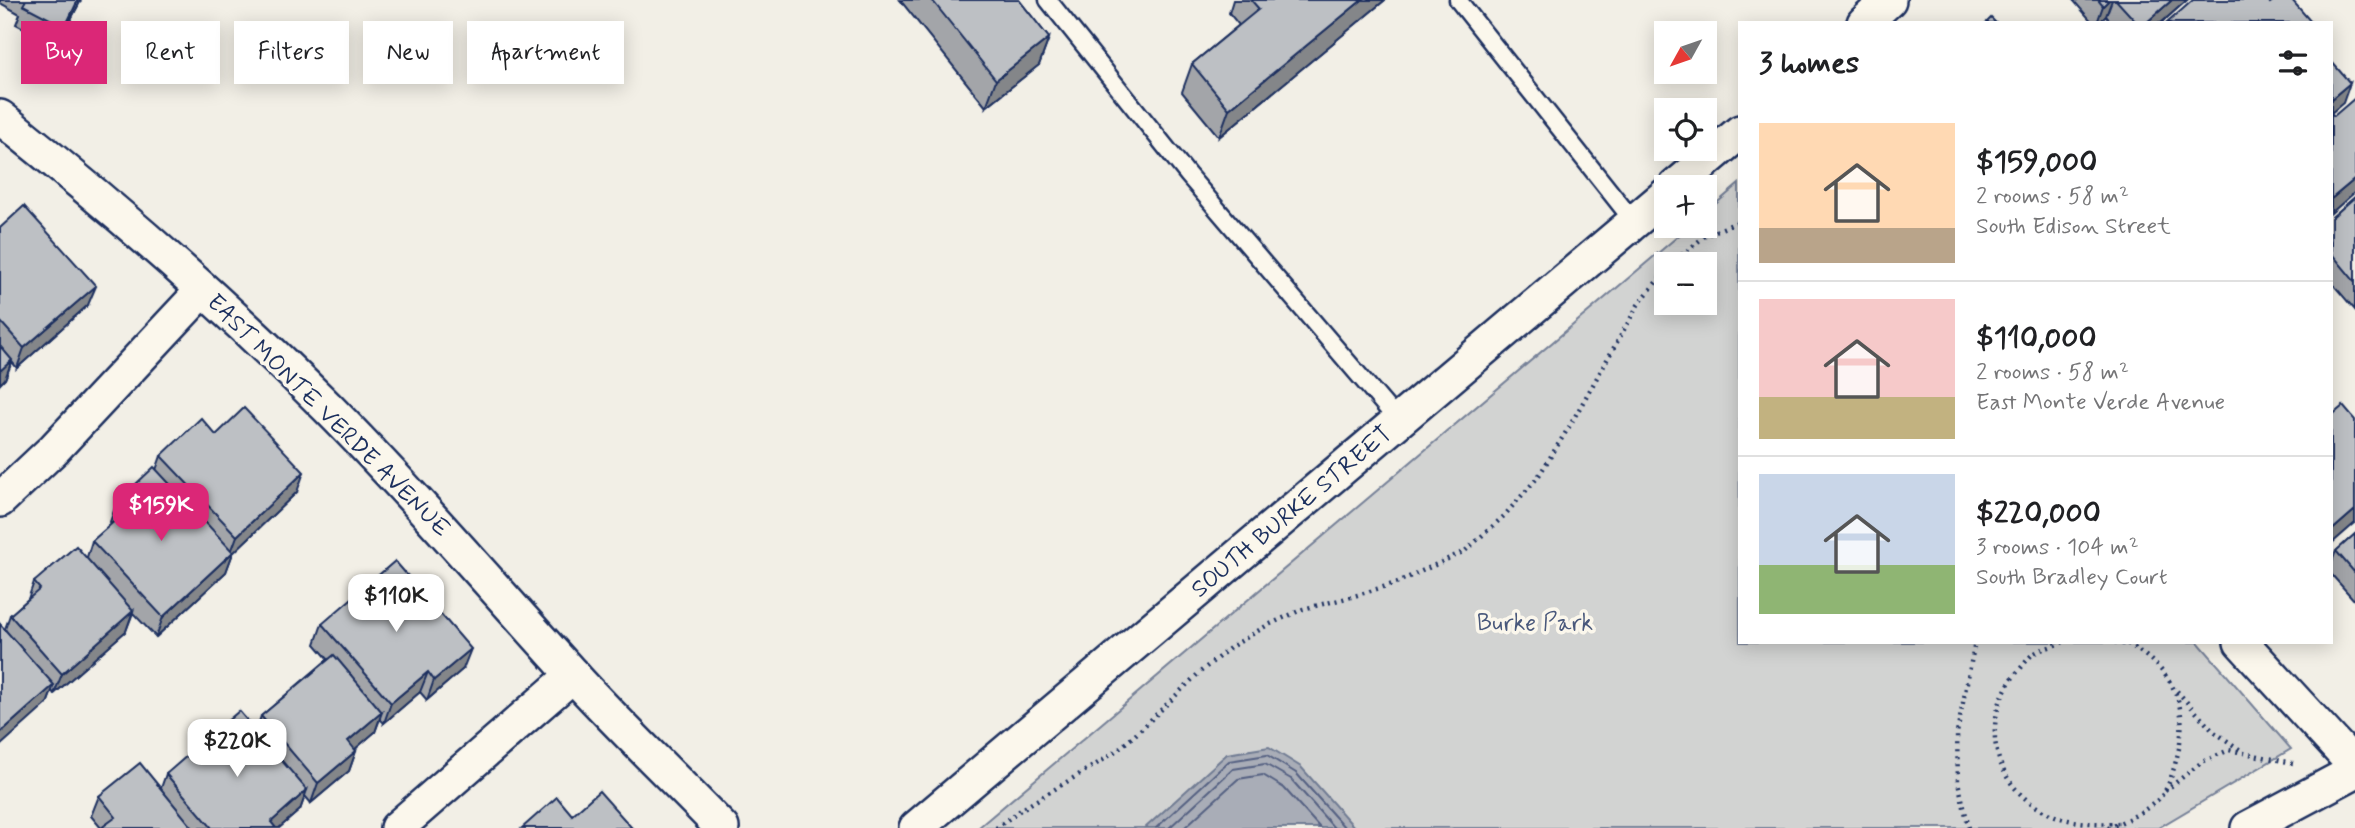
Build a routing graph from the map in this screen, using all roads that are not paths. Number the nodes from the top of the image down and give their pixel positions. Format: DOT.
graph roads {
  1 [pos="1048,0"];
  2 [pos="1458,0"];
  3 [pos="1889,0"];
  4 [pos="1866,21"];
  5 [pos="0,117"];
  6 [pos="1738,134"];
  7 [pos="1689,175"];
  8 [pos="1654,205"];
  9 [pos="1634,222"];
  10 [pos="203,290"];
  11 [pos="1399,422"];
  12 [pos="0,500"];
  13 [pos="2243,644"];
  14 [pos="573,675"];
  15 [pos="2355,766"];
  16 [pos="2355,771"];
  17 [pos="397,828"];
  18 [pos="722,828"];
  19 [pos="916,828"];
  20 [pos="2248,828"];
  1 -- 11 [label="lane"];
  2 -- 9 [label="lane"];
  3 -- 4 [label="street"];
  5 -- 10 [label="street, EAST MONTE VERDE AVENUE"];
  6 -- 7 [label="street"];
  8 -- 9 [label="street, SOUTH BURKE STREET"];
  9 -- 11 [label="street, SOUTH BURKE STREET"];
  10 -- 12 [label="street"];
  10 -- 14 [label="street, EAST MONTE VERDE AVENUE"];
  11 -- 19 [label="street, SOUTH BURKE STREET"];
  13 -- 15 [label="street"];
  14 -- 17 [label="street"];
  14 -- 18 [label="street, EAST MONTE VERDE AVENUE"];
  16 -- 20 [label="street"];
}
